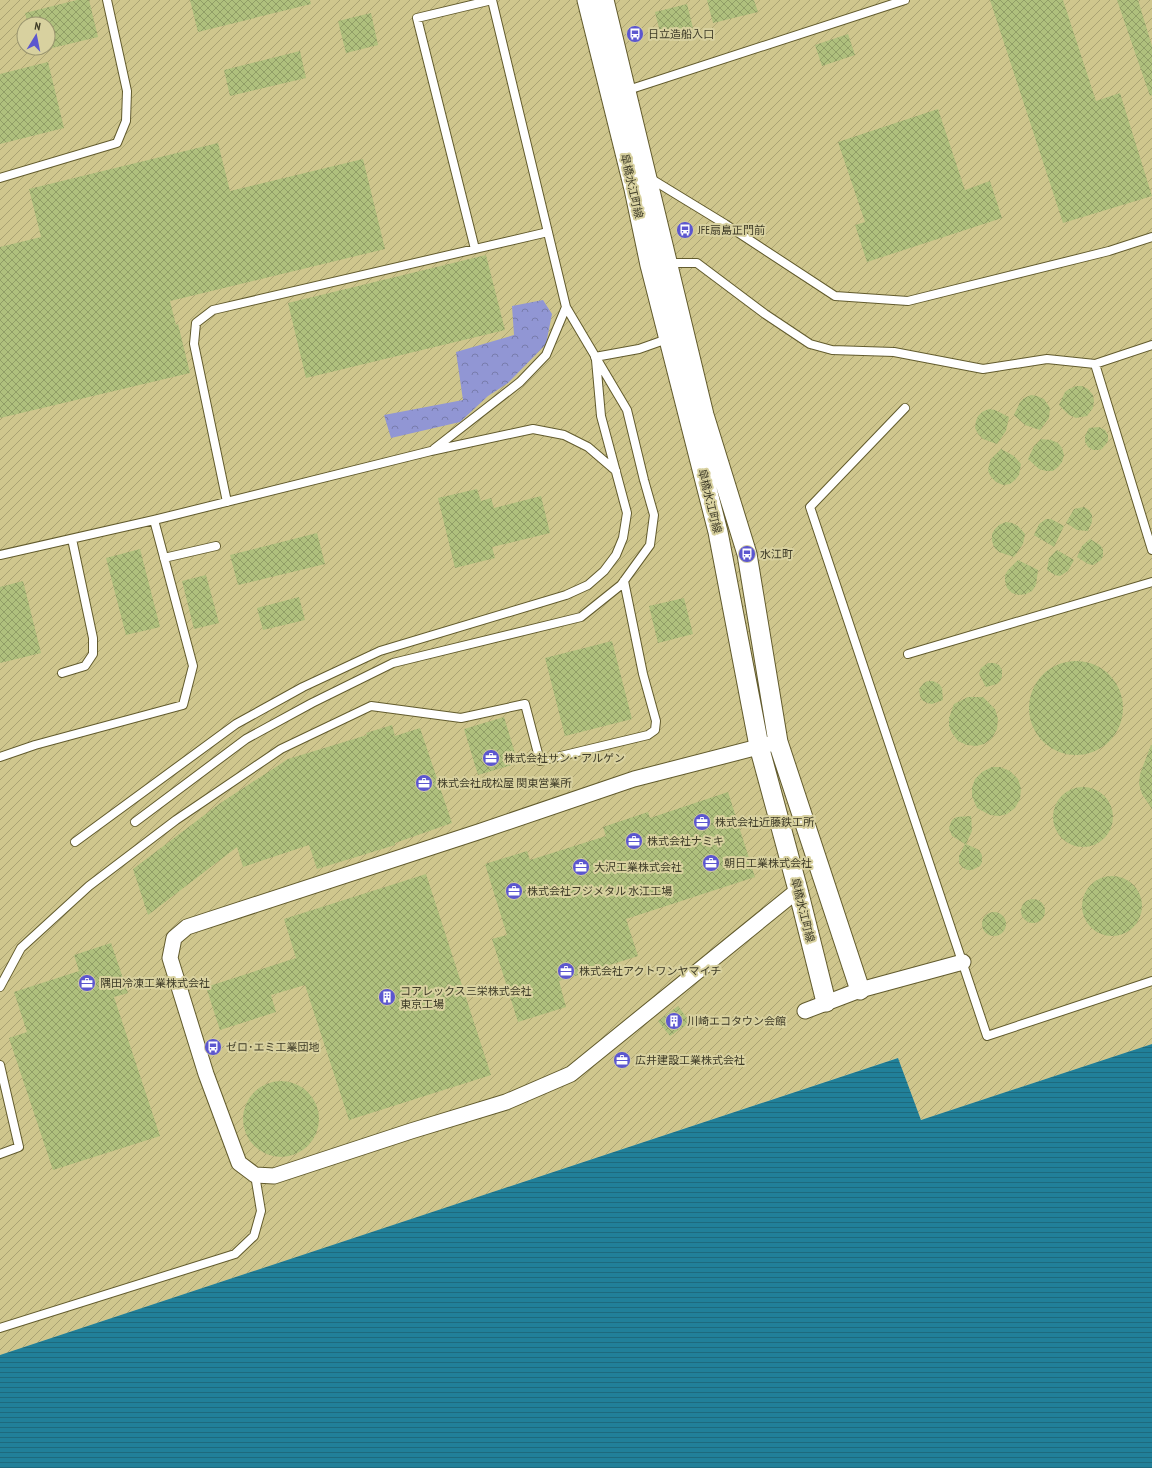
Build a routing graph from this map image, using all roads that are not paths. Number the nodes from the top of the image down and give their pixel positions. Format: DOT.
graph roads {
  1 [pos="107,0"];
  2 [pos="492,0"];
  3 [pos="587,0"];
  4 [pos="604,0"];
  5 [pos="905,0"];
  6 [pos="618,92"];
  7 [pos="646,175"];
  8 [pos="0,178"];
  9 [pos="548,232"];
  10 [pos="1152,237"];
  11 [pos="474,249"];
  12 [pos="668,263"];
  13 [pos="566,307"];
  14 [pos="677,337"];
  15 [pos="1152,345"];
  16 [pos="595,357"];
  17 [pos="1095,364"];
  18 [pos="905,408"];
  19 [pos="432,451"];
  20 [pos="616,472"];
  21 [pos="227,502"];
  22 [pos="154,520"];
  23 [pos="72,539"];
  24 [pos="216,546"];
  25 [pos="1152,550"];
  26 [pos="0,555"];
  27 [pos="164,558"];
  28 [pos="624,581"];
  29 [pos="1152,582"];
  30 [pos="908,654"];
  31 [pos="62,672"];
  32 [pos="778,742"];
  33 [pos="759,746"];
  34 [pos="0,757"];
  35 [pos="135,822"];
  36 [pos="75,842"];
  37 [pos="798,890"];
  38 [pos="963,962"];
  39 [pos="1152,981"];
  40 [pos="0,987"];
  41 [pos="860,990"];
  42 [pos="826,1002"];
  43 [pos="805,1011"];
  44 [pos="0,1065"];
  45 [pos="0,1154"];
  46 [pos="255,1175"];
  47 [pos="0,1328"];
  1 -- 8 [label="lane"];
  2 -- 9 [label="lane"];
  2 -- 11 [label="lane"];
  3 -- 6 [label="street, 皐橋水江町線"];
  4 -- 6 [label="street, 皐橋水江町線"];
  5 -- 6 [label="lane"];
  6 -- 7 [label="street, 皐橋水江町線"];
  6 -- 14 [label="street, 皐橋水江町線"];
  7 -- 10 [label="lane"];
  7 -- 12 [label="street, 皐橋水江町線"];
  9 -- 11 [label="lane"];
  9 -- 13 [label="lane"];
  11 -- 21 [label="lane"];
  12 -- 14 [label="street, 皐橋水江町線"];
  12 -- 17 [label="lane"];
  13 -- 16 [label="lane"];
  13 -- 19 [label="lane"];
  14 -- 16 [label="lane"];
  14 -- 32 [label="street, 皐橋水江町線"];
  14 -- 33 [label="street, 皐橋水江町線"];
  15 -- 17 [label="lane"];
  16 -- 20 [label="lane"];
  16 -- 28 [label="lane"];
  17 -- 25 [label="lane"];
  18 -- 38 [label="lane"];
  19 -- 20 [label="lane"];
  19 -- 21 [label="lane"];
  20 -- 36 [label="lane"];
  21 -- 22 [label="lane"];
  22 -- 23 [label="lane"];
  22 -- 27 [label="lane"];
  23 -- 26 [label="lane"];
  23 -- 31 [label="lane"];
  24 -- 27 [label="lane"];
  27 -- 34 [label="lane"];
  28 -- 35 [label="lane"];
  28 -- 40 [label="lane"];
  29 -- 30 [label="lane"];
  32 -- 33 [label="street"];
  32 -- 41 [label="street, 皐橋水江町線"];
  33 -- 37 [label="street, 皐橋水江町線"];
  33 -- 46 [label="street"];
  37 -- 42 [label="street, 皐橋水江町線"];
  37 -- 46 [label="street"];
  38 -- 39 [label="lane"];
  38 -- 41 [label="street"];
  41 -- 42 [label="street"];
  42 -- 43 [label="street"];
  44 -- 45 [label="lane"];
  46 -- 47 [label="lane"];
}
